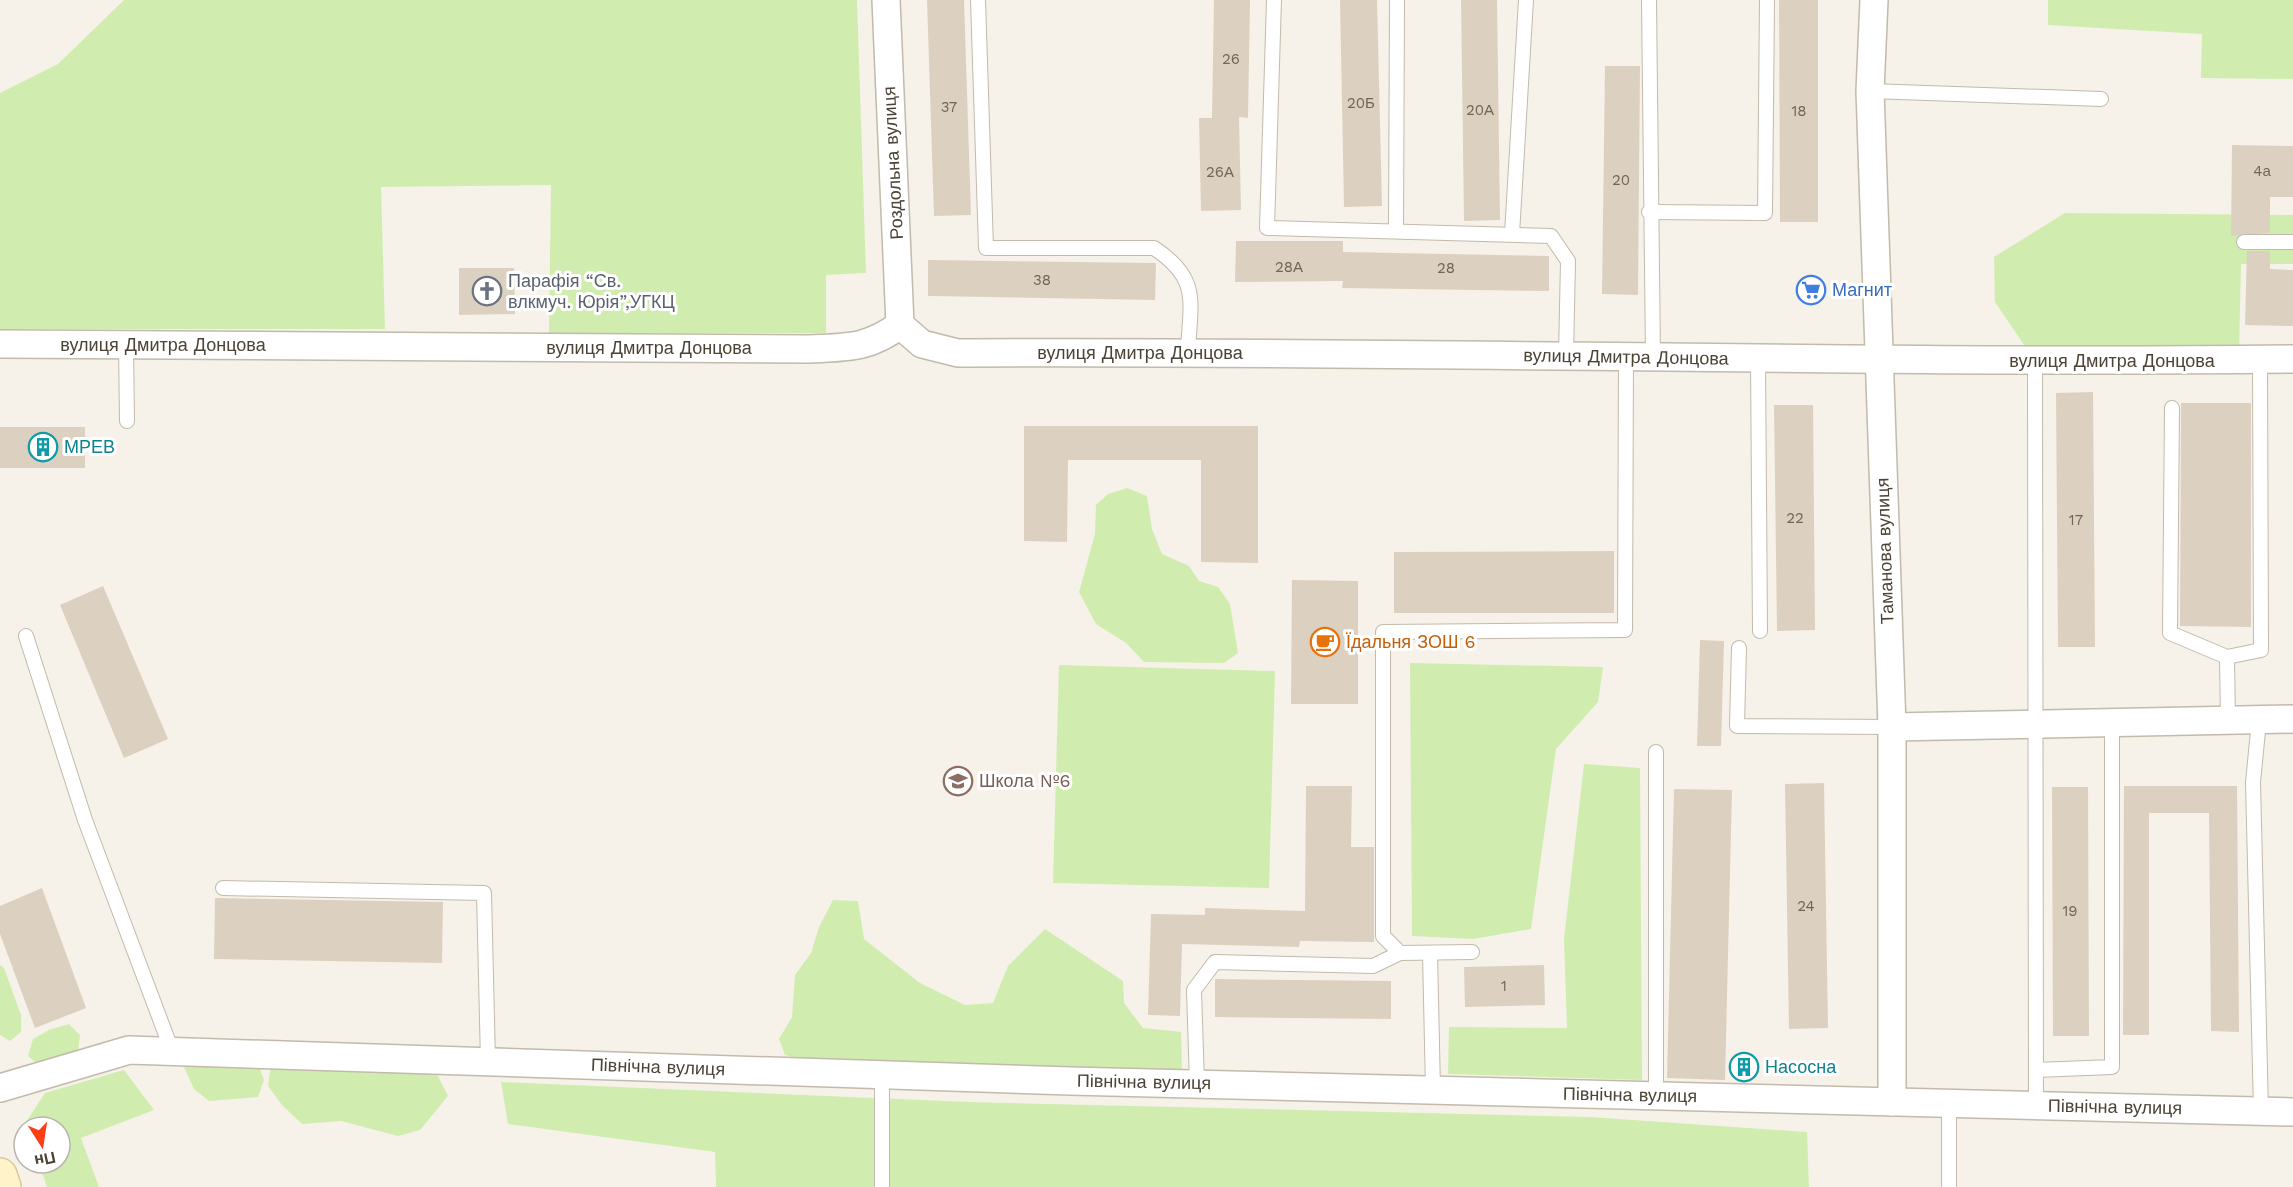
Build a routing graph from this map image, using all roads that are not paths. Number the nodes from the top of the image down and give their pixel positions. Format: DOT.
graph roads {
  1 [pos="886,0"];
  2 [pos="978,0"];
  3 [pos="1274,0"];
  4 [pos="1397,0"];
  5 [pos="1526,0"];
  6 [pos="1649,0"];
  7 [pos="1767,0"];
  8 [pos="1874,0"];
  9 [pos="1870,91"];
  10 [pos="2101,99"];
  11 [pos="1649,212"];
  12 [pos="1396,231"];
  13 [pos="1512,234"];
  14 [pos="2244,242"];
  15 [pos="2293,242"];
  16 [pos="900,325"];
  17 [pos="0,344"];
  18 [pos="126,345"];
  19 [pos="1188,352"];
  20 [pos="1566,356"];
  21 [pos="1626,357"];
  22 [pos="1653,357"];
  23 [pos="1758,359"];
  24 [pos="2293,359"];
  25 [pos="1878,360"];
  26 [pos="2260,360"];
  27 [pos="2035,361"];
  28 [pos="2172,408"];
  29 [pos="128,421"];
  30 [pos="1760,631"];
  31 [pos="26,636"];
  32 [pos="1739,648"];
  33 [pos="2227,657"];
  34 [pos="2293,720"];
  35 [pos="2228,721"];
  36 [pos="2259,721"];
  37 [pos="2112,722"];
  38 [pos="2034,725"];
  39 [pos="1892,727"];
  40 [pos="1656,752"];
  41 [pos="223,888"];
  42 [pos="1472,952"];
  43 [pos="1400,953"];
  44 [pos="1430,953"];
  45 [pos="172,1051"];
  46 [pos="488,1062"];
  47 [pos="2036,1070"];
  48 [pos="882,1074"];
  49 [pos="1197,1084"];
  50 [pos="0,1088"];
  51 [pos="1432,1090"];
  52 [pos="1656,1096"];
  53 [pos="1892,1102"];
  54 [pos="1949,1103"];
  55 [pos="2036,1105"];
  56 [pos="2261,1111"];
  57 [pos="2293,1112"];
  58 [pos="0,1175"];
  59 [pos="4,1187"];
  60 [pos="882,1187"];
  61 [pos="1949,1187"];
  1 -- 16 [label="street, Роздольна вулиця"];
  2 -- 19 [label="lane"];
  3 -- 12 [label="lane"];
  4 -- 12 [label="lane"];
  5 -- 13 [label="lane"];
  6 -- 11 [label="lane"];
  7 -- 11 [label="lane"];
  8 -- 9 [label="street, Таманова вулиця"];
  9 -- 10 [label="lane"];
  9 -- 25 [label="street, Таманова вулиця"];
  11 -- 22 [label="lane"];
  12 -- 13 [label="lane"];
  13 -- 20 [label="lane"];
  14 -- 15 [label="lane"];
  16 -- 18 [label="street, вулиця Дмитра Донцова"];
  16 -- 19 [label="street, вулиця Дмитра Донцова"];
  17 -- 18 [label="street, вулиця Дмитра Донцова"];
  18 -- 29 [label="lane"];
  19 -- 20 [label="street, вулиця Дмитра Донцова"];
  20 -- 21 [label="street, вулиця Дмитра Донцова"];
  21 -- 22 [label="street, вулиця Дмитра Донцова"];
  21 -- 43 [label="lane"];
  22 -- 23 [label="street, вулиця Дмитра Донцова"];
  23 -- 25 [label="street, вулиця Дмитра Донцова"];
  23 -- 30 [label="lane"];
  24 -- 26 [label="street, вулиця Дмитра Донцова"];
  25 -- 27 [label="street, вулиця Дмитра Донцова"];
  25 -- 39 [label="street, Таманова вулиця"];
  26 -- 27 [label="street, вулиця Дмитра Донцова"];
  26 -- 33 [label="lane"];
  27 -- 38 [label="lane"];
  28 -- 33 [label="lane"];
  31 -- 45 [label="lane"];
  32 -- 39 [label="lane"];
  33 -- 35 [label="lane"];
  34 -- 36 [label="street"];
  35 -- 36 [label="street"];
  35 -- 37 [label="street"];
  36 -- 56 [label="lane"];
  37 -- 38 [label="street"];
  37 -- 47 [label="lane"];
  38 -- 39 [label="street"];
  38 -- 47 [label="lane"];
  39 -- 53 [label="street, Таманова вулиця"];
  40 -- 52 [label="lane"];
  41 -- 46 [label="lane"];
  42 -- 44 [label="lane"];
  43 -- 44 [label="lane"];
  43 -- 49 [label="lane"];
  44 -- 51 [label="lane"];
  45 -- 46 [label="street, Північна вулиця"];
  45 -- 50 [label="street, Північна вулиця"];
  46 -- 48 [label="street, Північна вулиця"];
  47 -- 55 [label="lane"];
  48 -- 49 [label="street, Північна вулиця"];
  48 -- 60 [label="lane"];
  49 -- 51 [label="street, Північна вулиця"];
  51 -- 52 [label="street, Північна вулиця"];
  52 -- 53 [label="street, Північна вулиця"];
  53 -- 54 [label="street, Північна вулиця"];
  54 -- 55 [label="street, Північна вулиця"];
  54 -- 61 [label="lane"];
  55 -- 56 [label="street, Північна вулиця"];
  56 -- 57 [label="street, Північна вулиця"];
  58 -- 59 [label="main road"];
}
